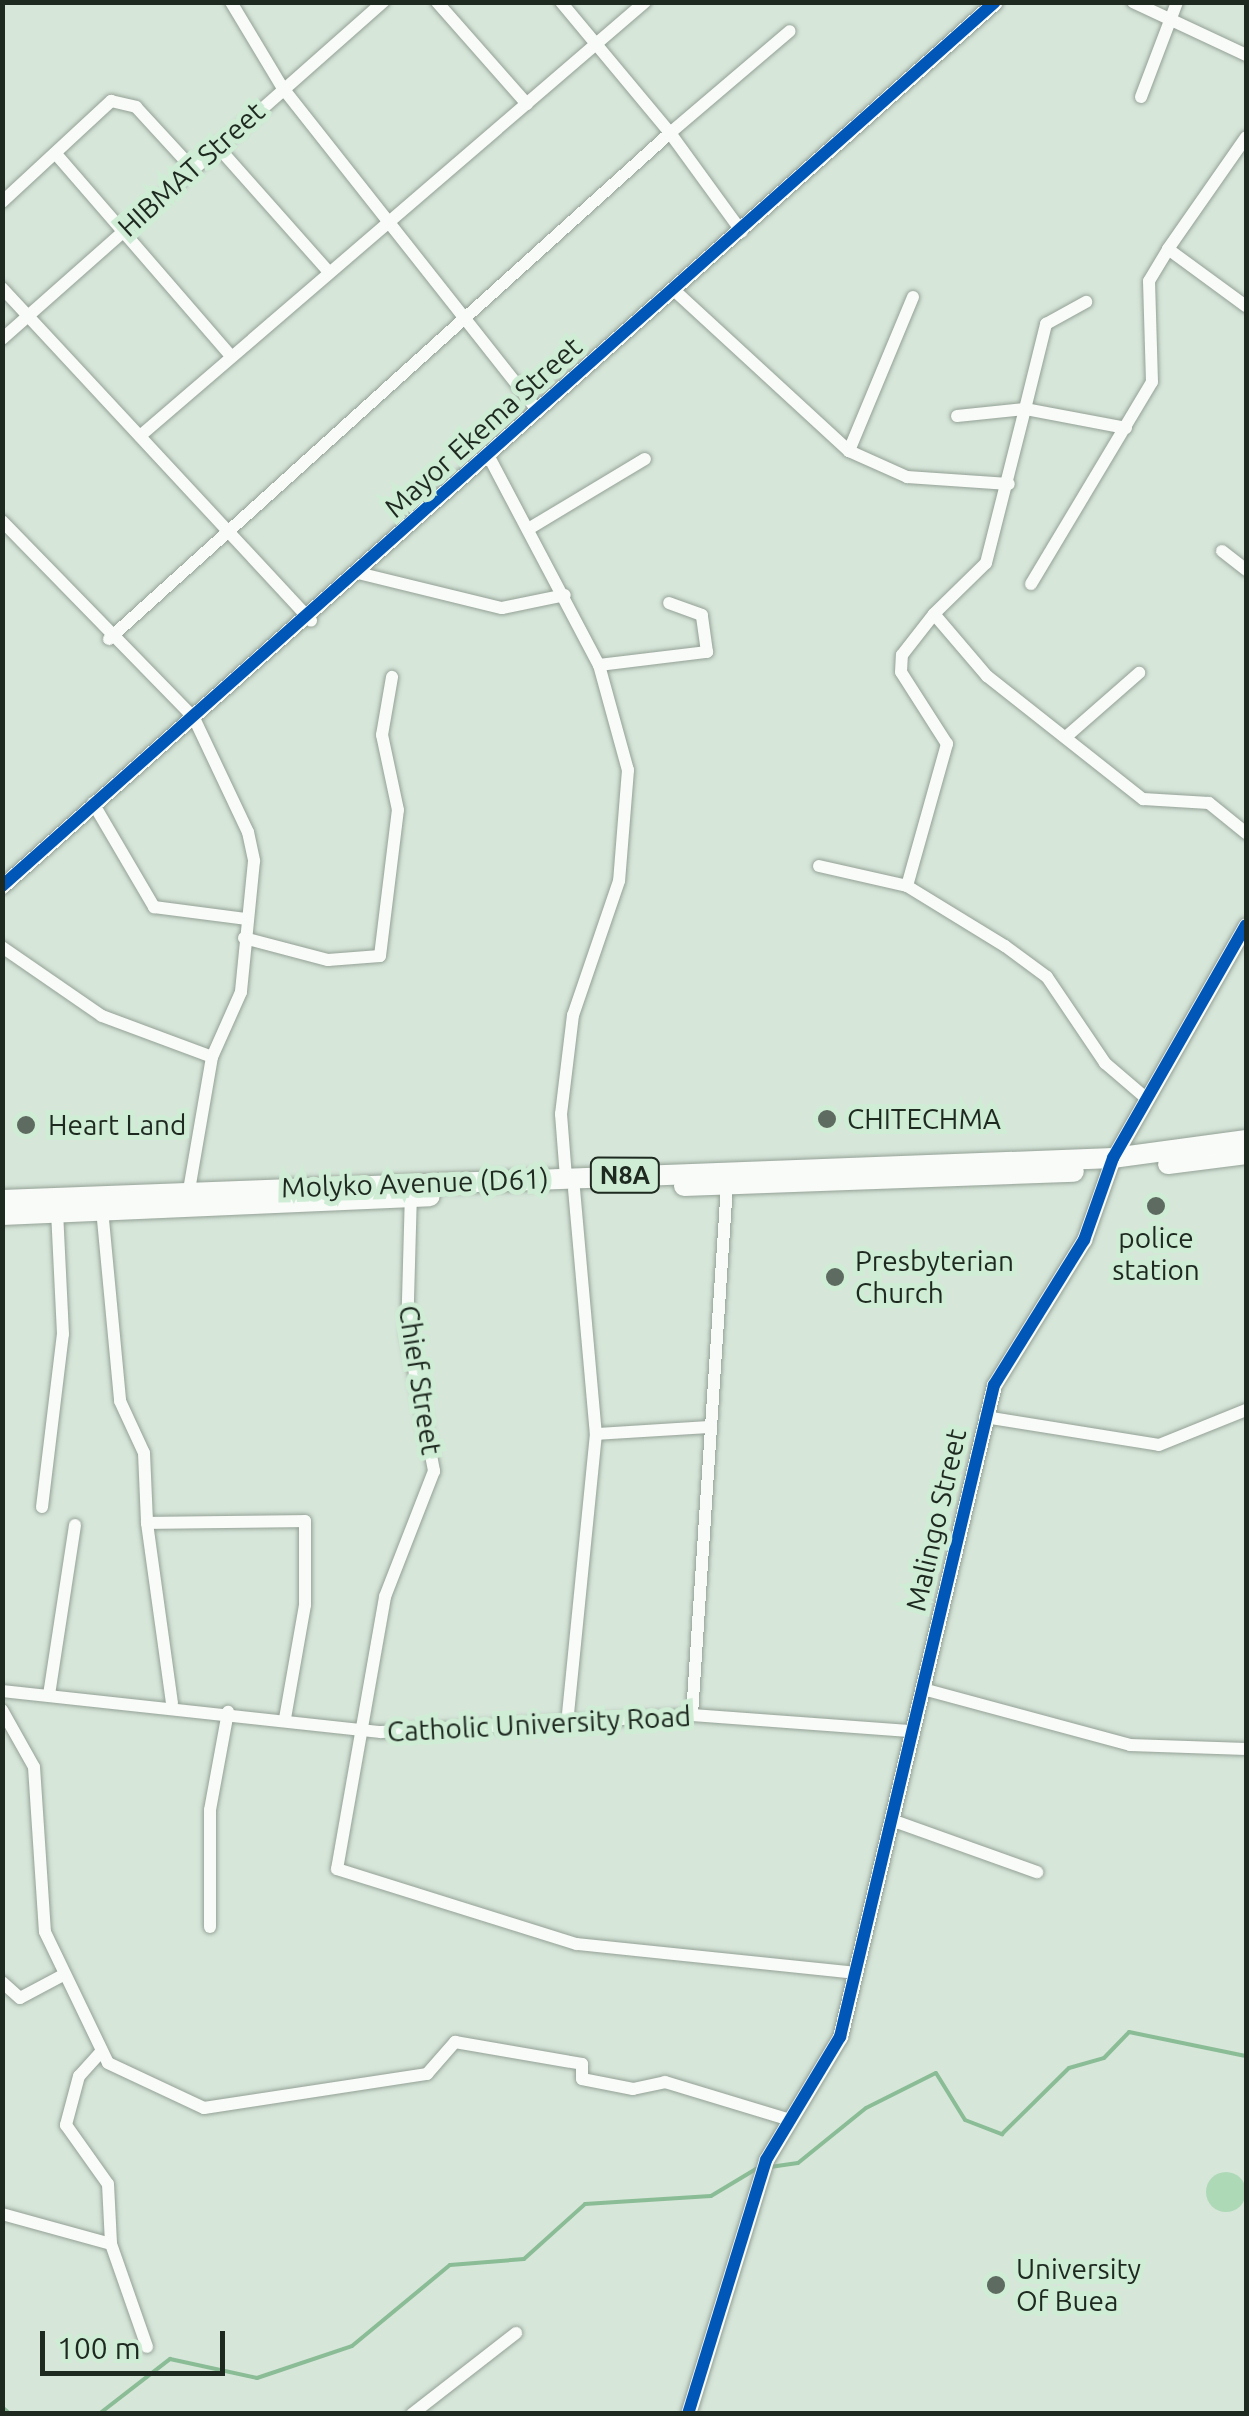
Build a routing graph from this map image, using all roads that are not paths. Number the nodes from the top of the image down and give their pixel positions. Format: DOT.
graph roads {
  1 [pos="231,2"];
  2 [pos="383,2"];
  3 [pos="436,2"];
  4 [pos="561,2"];
  5 [pos="645,2"];
  6 [pos="995,2"];
  7 [pos="1133,2"];
  8 [pos="1178,2"];
  9 [pos="1170,22"];
  10 [pos="790,31"];
  11 [pos="596,43"];
  12 [pos="1246,54"];
  13 [pos="282,87"];
  14 [pos="1141,97"];
  15 [pos="526,104"];
  16 [pos="670,133"];
  17 [pos="1246,138"];
  18 [pos="217,146"];
  19 [pos="56,154"];
  20 [pos="192,168"];
  21 [pos="2,202"];
  22 [pos="387,224"];
  23 [pos="126,229"];
  24 [pos="742,232"];
  25 [pos="1168,249"];
  26 [pos="328,272"];
  27 [pos="2,288"];
  28 [pos="675,290"];
  29 [pos="912,298"];
  30 [pos="1086,302"];
  31 [pos="1246,306"];
  32 [pos="462,315"];
  33 [pos="26,319"];
  34 [pos="2,339"];
  35 [pos="231,356"];
  36 [pos="536,409"];
  37 [pos="1025,409"];
  38 [pos="957,416"];
  39 [pos="1126,428"];
  40 [pos="140,436"];
  41 [pos="849,451"];
  42 [pos="488,453"];
  43 [pos="645,459"];
  44 [pos="1009,484"];
  45 [pos="2,521"];
  46 [pos="227,528"];
  47 [pos="530,528"];
  48 [pos="1222,551"];
  49 [pos="1246,570"];
  50 [pos="358,573"];
  51 [pos="1031,584"];
  52 [pos="565,595"];
  53 [pos="670,603"];
  54 [pos="934,614"];
  55 [pos="311,620"];
  56 [pos="109,639"];
  57 [pos="599,665"];
  58 [pos="1139,673"];
  59 [pos="392,677"];
  60 [pos="194,718"];
  61 [pos="1067,736"];
  62 [pos="93,803"];
  63 [pos="1246,833"];
  64 [pos="819,866"];
  65 [pos="2,886"];
  66 [pos="907,886"];
  67 [pos="246,919"];
  68 [pos="1246,924"];
  69 [pos="244,938"];
  70 [pos="2,947"];
  71 [pos="212,1057"];
  72 [pos="1147,1098"];
  73 [pos="1246,1140"];
  74 [pos="1246,1154"];
  75 [pos="1109,1164"];
  76 [pos="570,1184"];
  77 [pos="727,1185"];
  78 [pos="189,1190"];
  79 [pos="410,1191"];
  80 [pos="2,1200"];
  81 [pos="102,1209"];
  82 [pos="57,1211"];
  83 [pos="2,1215"];
  84 [pos="1246,1410"];
  85 [pos="985,1417"];
  86 [pos="710,1426"];
  87 [pos="596,1434"];
  88 [pos="42,1507"];
  89 [pos="147,1523"];
  90 [pos="76,1525"];
  91 [pos="923,1688"];
  92 [pos="2,1691"];
  93 [pos="49,1695"];
  94 [pos="172,1703"];
  95 [pos="2,1710"];
  96 [pos="228,1712"];
  97 [pos="692,1715"];
  98 [pos="285,1718"];
  99 [pos="568,1724"];
  100 [pos="354,1730"];
  101 [pos="912,1731"];
  102 [pos="1246,1750"];
  103 [pos="897,1822"];
  104 [pos="1038,1872"];
  105 [pos="210,1927"];
  106 [pos="849,1972"];
  107 [pos="63,1975"];
  108 [pos="2,1982"];
  109 [pos="100,2053"];
  110 [pos="790,2120"];
  111 [pos="2,2214"];
  112 [pos="111,2244"];
  113 [pos="516,2333"];
  114 [pos="147,2347"];
  115 [pos="690,2413"];
  116 [pos="412,2414"];
  1 -- 13 [label="street"];
  2 -- 13 [label="street, HIBMAT Street"];
  3 -- 15 [label="street"];
  4 -- 11 [label="street"];
  5 -- 11 [label="street"];
  6 -- 24 [label="street, Mayor Ekema Street"];
  7 -- 9 [label="street"];
  8 -- 9 [label="street"];
  9 -- 12 [label="street"];
  9 -- 14 [label="street"];
  10 -- 16 [label="street"];
  11 -- 15 [label="street"];
  11 -- 16 [label="street"];
  13 -- 18 [label="street, HIBMAT Street"];
  13 -- 22 [label="street"];
  15 -- 22 [label="street"];
  16 -- 24 [label="street"];
  16 -- 32 [label="street"];
  17 -- 25 [label="street"];
  18 -- 20 [label="street, HIBMAT Street"];
  18 -- 26 [label="street"];
  19 -- 20 [label="street"];
  19 -- 21 [label="street"];
  19 -- 23 [label="street"];
  20 -- 23 [label="street, HIBMAT Street"];
  22 -- 26 [label="street"];
  22 -- 32 [label="street"];
  23 -- 33 [label="street, HIBMAT Street"];
  23 -- 35 [label="street"];
  24 -- 28 [label="street, Mayor Ekema Street"];
  25 -- 31 [label="street"];
  25 -- 39 [label="street"];
  26 -- 35 [label="street"];
  27 -- 33 [label="street"];
  28 -- 36 [label="street, Mayor Ekema Street"];
  28 -- 41 [label="street"];
  29 -- 41 [label="street"];
  30 -- 37 [label="street"];
  32 -- 36 [label="street"];
  32 -- 46 [label="street"];
  33 -- 34 [label="street, HIBMAT Street"];
  33 -- 40 [label="street"];
  35 -- 40 [label="street"];
  36 -- 42 [label="street, Mayor Ekema Street"];
  37 -- 38 [label="street"];
  37 -- 39 [label="street"];
  37 -- 44 [label="street"];
  39 -- 51 [label="street"];
  40 -- 46 [label="street"];
  41 -- 44 [label="street"];
  42 -- 47 [label="street"];
  42 -- 50 [label="street, Mayor Ekema Street"];
  43 -- 47 [label="street"];
  44 -- 54 [label="street"];
  45 -- 56 [label="street"];
  46 -- 55 [label="street"];
  46 -- 56 [label="street"];
  47 -- 52 [label="street"];
  48 -- 49 [label="street"];
  50 -- 52 [label="street"];
  50 -- 55 [label="street, Mayor Ekema Street"];
  52 -- 57 [label="street"];
  53 -- 57 [label="street"];
  54 -- 61 [label="street"];
  54 -- 66 [label="street"];
  55 -- 60 [label="street, Mayor Ekema Street"];
  56 -- 60 [label="street"];
  57 -- 76 [label="street"];
  58 -- 61 [label="street"];
  59 -- 69 [label="street"];
  60 -- 62 [label="street, Mayor Ekema Street"];
  60 -- 67 [label="street"];
  61 -- 63 [label="street"];
  62 -- 65 [label="street, Mayor Ekema Street"];
  62 -- 67 [label="street"];
  64 -- 66 [label="street"];
  66 -- 72 [label="street"];
  67 -- 69 [label="street"];
  68 -- 72 [label="street, Malingo Street"];
  69 -- 71 [label="street"];
  70 -- 71 [label="street"];
  71 -- 78 [label="street"];
  72 -- 75 [label="street, Malingo Street"];
  73 -- 75 [label="highway, Molyko Avenue (D61) / N8A"];
  74 -- 75 [label="highway, Molyko Avenue (D61) / N8A"];
  75 -- 76 [label="highway, Molyko Avenue (D61) / N8A"];
  75 -- 77 [label="highway, Molyko Avenue (D61) / N8A"];
  75 -- 85 [label="street, Malingo Street"];
  76 -- 77 [label="highway, Molyko Avenue (D61) / N8A"];
  76 -- 79 [label="highway, Molyko Avenue (D61) / N8A"];
  76 -- 87 [label="street"];
  77 -- 86 [label="street"];
  78 -- 79 [label="highway, Molyko Avenue (D61) / N8A"];
  78 -- 80 [label="highway, Molyko Avenue (D61) / N8A"];
  79 -- 81 [label="highway, Molyko Avenue (D61) / N8A"];
  79 -- 100 [label="street, Chief Street"];
  81 -- 82 [label="highway, Molyko Avenue (D61) / N8A"];
  81 -- 89 [label="street"];
  82 -- 83 [label="highway, Molyko Avenue (D61) / N8A"];
  82 -- 88 [label="street"];
  84 -- 85 [label="street"];
  85 -- 91 [label="street, Malingo Street"];
  86 -- 87 [label="street"];
  86 -- 97 [label="street"];
  87 -- 99 [label="street"];
  89 -- 94 [label="street"];
  89 -- 98 [label="street"];
  90 -- 93 [label="street"];
  91 -- 101 [label="street, Malingo Street"];
  91 -- 102 [label="street"];
  92 -- 93 [label="street, Catholic University Road"];
  93 -- 94 [label="street, Catholic University Road"];
  94 -- 96 [label="street, Catholic University Road"];
  95 -- 107 [label="street"];
  96 -- 98 [label="street, Catholic University Road"];
  96 -- 105 [label="street"];
  97 -- 99 [label="street, Catholic University Road"];
  97 -- 101 [label="street, Catholic University Road"];
  98 -- 100 [label="street, Catholic University Road"];
  99 -- 100 [label="street, Catholic University Road"];
  100 -- 106 [label="street, Chief Street"];
  101 -- 103 [label="street, Malingo Street"];
  103 -- 104 [label="street"];
  103 -- 106 [label="street, Malingo Street"];
  106 -- 110 [label="street, Malingo Street"];
  107 -- 108 [label="street"];
  107 -- 109 [label="street"];
  109 -- 110 [label="street"];
  109 -- 112 [label="street"];
  110 -- 115 [label="street, Malingo Street"];
  111 -- 112 [label="street"];
  112 -- 114 [label="street"];
  113 -- 116 [label="street"];
}
